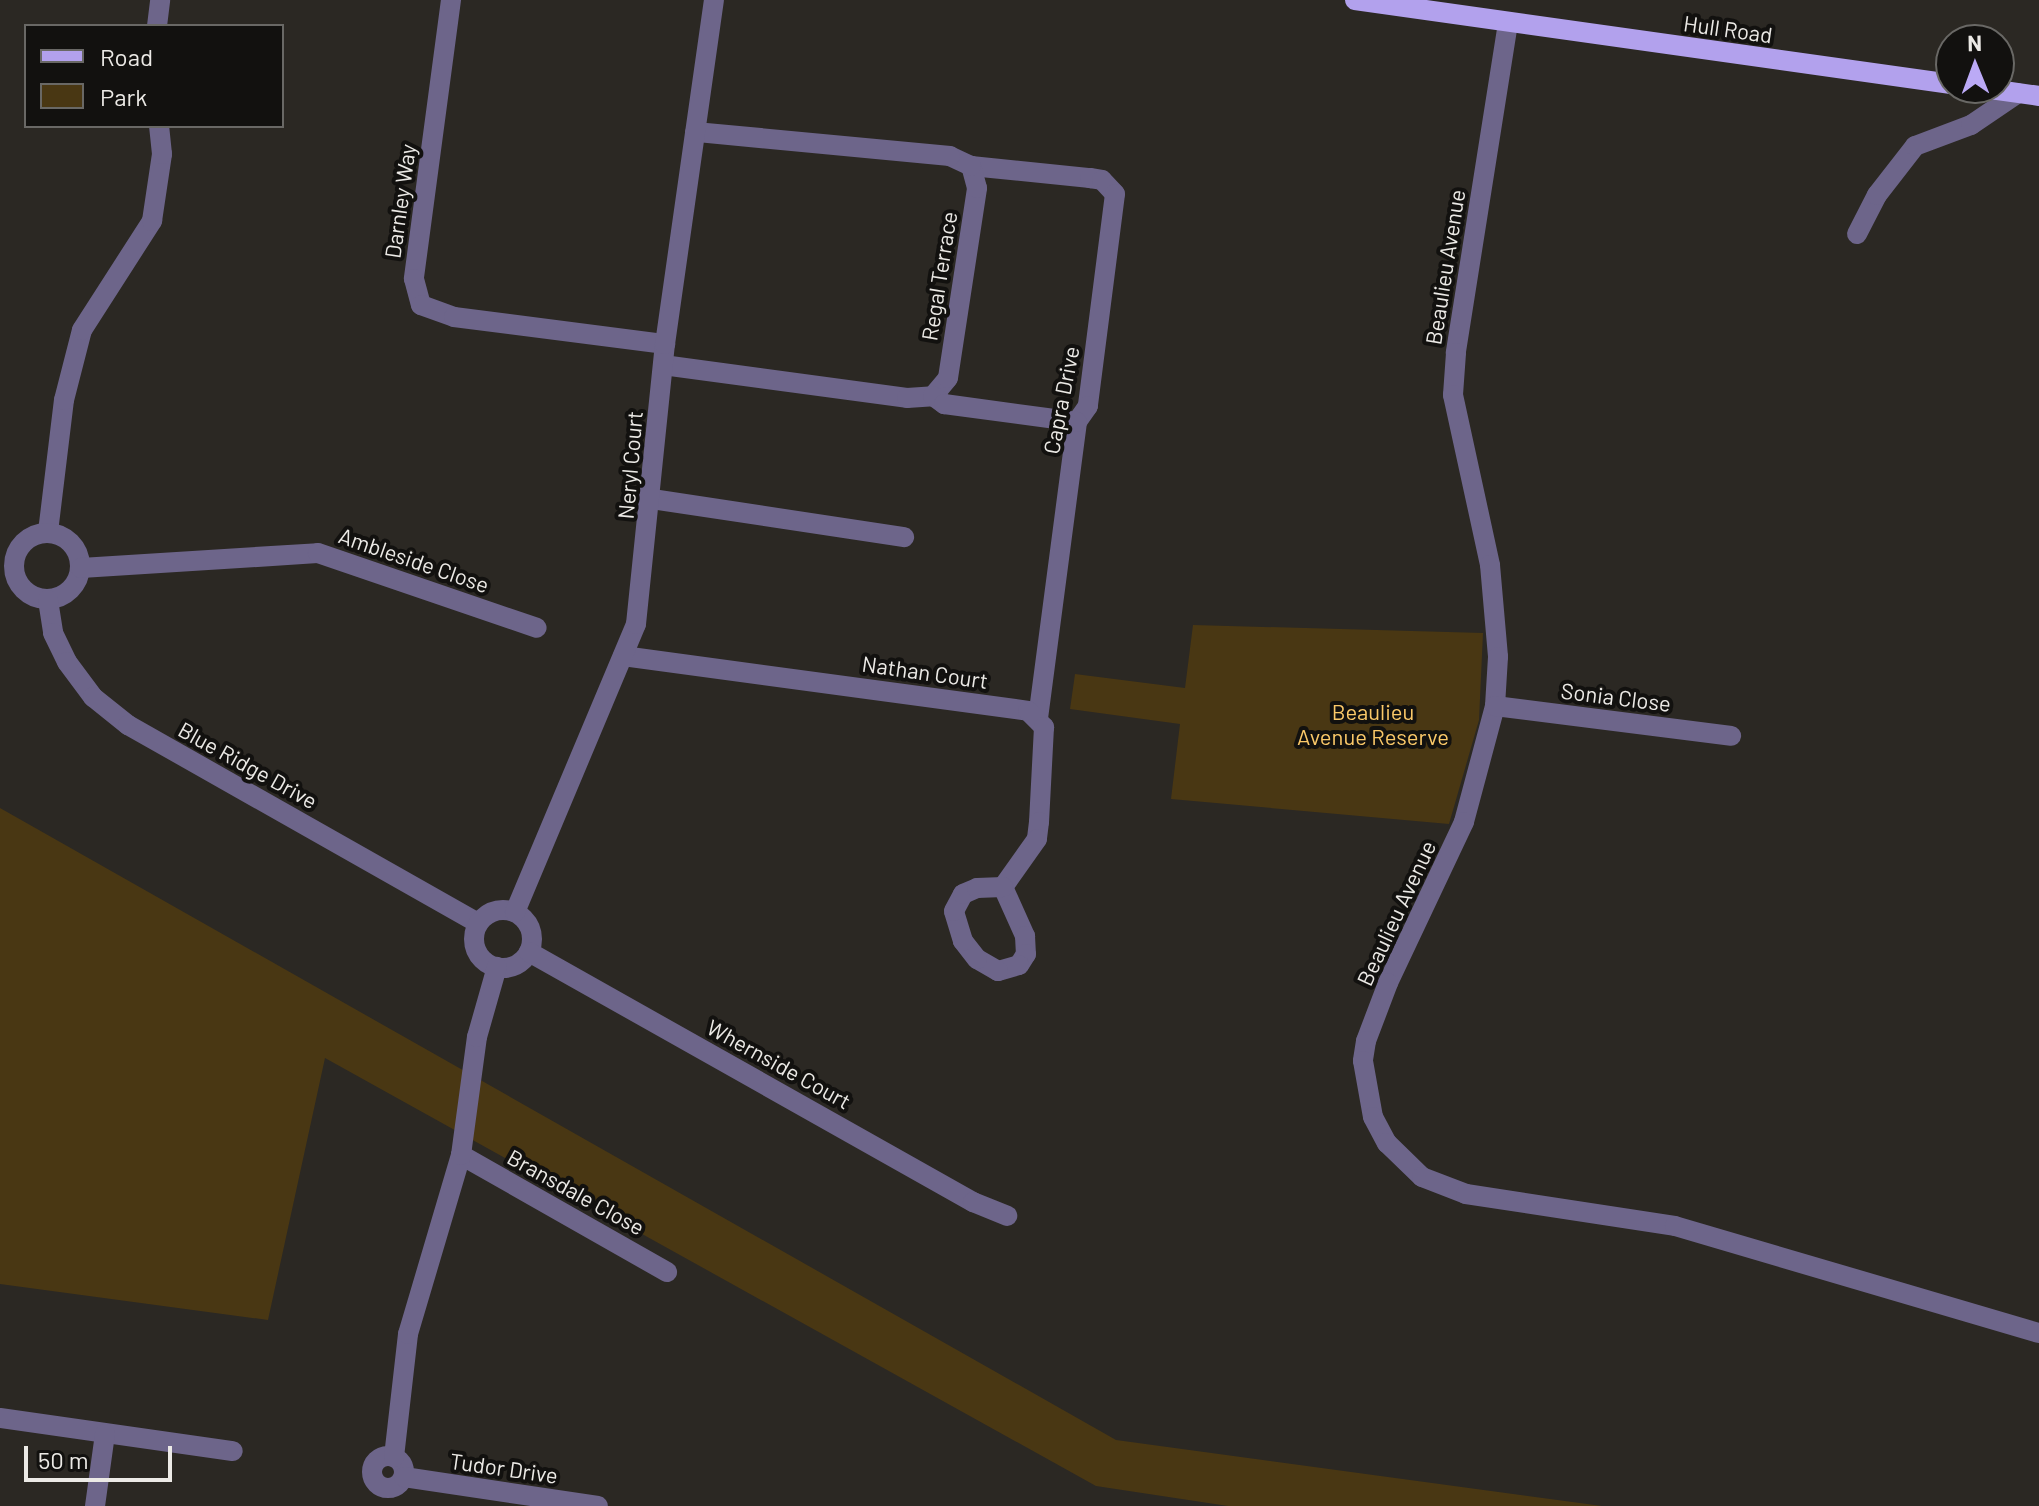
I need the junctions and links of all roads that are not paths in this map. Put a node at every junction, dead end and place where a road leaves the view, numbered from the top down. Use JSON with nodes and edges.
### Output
{"nodes":[{"id":1,"x":160,"y":0,"type":"edge"},
{"id":2,"x":451,"y":0,"type":"edge"},
{"id":3,"x":714,"y":0,"type":"edge"},
{"id":4,"x":1355,"y":0,"type":"edge"},
{"id":5,"x":1508,"y":23,"type":"junction"},
{"id":6,"x":157,"y":24,"type":"edge"},
{"id":7,"x":1935,"y":82,"type":"edge"},
{"id":8,"x":2015,"y":93,"type":"edge"},
{"id":9,"x":2018,"y":93,"type":"junction"},
{"id":10,"x":2039,"y":96,"type":"edge"},
{"id":11,"x":159,"y":128,"type":"edge"},
{"id":12,"x":695,"y":132,"type":"junction"},
{"id":13,"x":971,"y":166,"type":"junction"},
{"id":14,"x":1857,"y":234,"type":"dead end"},
{"id":15,"x":665,"y":344,"type":"junction"},
{"id":16,"x":663,"y":365,"type":"junction"},
{"id":17,"x":933,"y":396,"type":"junction"},
{"id":18,"x":1077,"y":422,"type":"junction"},
{"id":19,"x":652,"y":499,"type":"junction"},
{"id":20,"x":48,"y":532,"type":"junction"},
{"id":21,"x":904,"y":537,"type":"dead end"},
{"id":22,"x":81,"y":568,"type":"junction"},
{"id":23,"x":48,"y":600,"type":"junction"},
{"id":24,"x":537,"y":628,"type":"dead end"},
{"id":25,"x":623,"y":656,"type":"junction"},
{"id":26,"x":1495,"y":706,"type":"junction"},
{"id":27,"x":1038,"y":718,"type":"junction"},
{"id":28,"x":1731,"y":736,"type":"dead end"},
{"id":29,"x":1003,"y":887,"type":"dead end"},
{"id":30,"x":515,"y":912,"type":"junction"},
{"id":31,"x":478,"y":923,"type":"junction"},
{"id":32,"x":529,"y":952,"type":"junction"},
{"id":33,"x":497,"y":967,"type":"junction"},
{"id":34,"x":461,"y":1155,"type":"junction"},
{"id":35,"x":1007,"y":1216,"type":"dead end"},
{"id":36,"x":667,"y":1272,"type":"dead end"},
{"id":37,"x":2039,"y":1333,"type":"edge"},
{"id":38,"x":0,"y":1418,"type":"edge"},
{"id":39,"x":105,"y":1434,"type":"junction"},
{"id":40,"x":233,"y":1451,"type":"dead end"},
{"id":41,"x":394,"y":1457,"type":"junction"},
{"id":42,"x":393,"y":1491,"type":"edge"},
{"id":43,"x":95,"y":1506,"type":"edge"},
{"id":44,"x":598,"y":1506,"type":"edge"}],
"edges":[{"from":1,"to":6,"type":"street"},
{"from":2,"to":15,"type":"street","name":"Darnley Way"},
{"from":3,"to":12,"type":"street","name":"Neryl Court"},
{"from":4,"to":5,"type":"main road","name":"Hull Road"},
{"from":5,"to":7,"type":"main road","name":"Hull Road"},
{"from":5,"to":26,"type":"street","name":"Beaulieu Avenue"},
{"from":8,"to":9,"type":"main road"},
{"from":9,"to":10,"type":"main road"},
{"from":9,"to":14,"type":"street"},
{"from":11,"to":20,"type":"street"},
{"from":12,"to":13,"type":"street"},
{"from":12,"to":15,"type":"street","name":"Neryl Court"},
{"from":13,"to":17,"type":"street","name":"Regal Terrace"},
{"from":13,"to":18,"type":"street","name":"Capra Drive"},
{"from":15,"to":16,"type":"street","name":"Neryl Court"},
{"from":16,"to":17,"type":"street"},
{"from":16,"to":19,"type":"street","name":"Neryl Court"},
{"from":17,"to":18,"type":"street"},
{"from":18,"to":27,"type":"street","name":"Capra Drive"},
{"from":19,"to":21,"type":"street"},
{"from":19,"to":25,"type":"street","name":"Neryl Court"},
{"from":20,"to":22,"type":"street"},
{"from":20,"to":23,"type":"street"},
{"from":22,"to":23,"type":"street"},
{"from":22,"to":24,"type":"street","name":"Ambleside Close"},
{"from":23,"to":31,"type":"street","name":"Blue Ridge Drive"},
{"from":25,"to":27,"type":"street","name":"Nathan Court"},
{"from":25,"to":30,"type":"street","name":"Neryl Court"},
{"from":26,"to":28,"type":"street","name":"Sonia Close"},
{"from":26,"to":37,"type":"street","name":"Beaulieu Avenue"},
{"from":27,"to":29,"type":"street"},
{"from":30,"to":31,"type":"street"},
{"from":30,"to":32,"type":"street"},
{"from":31,"to":33,"type":"street"},
{"from":32,"to":33,"type":"street"},
{"from":32,"to":35,"type":"street","name":"Whernside Court"},
{"from":33,"to":34,"type":"street"},
{"from":34,"to":36,"type":"street","name":"Bransdale Close"},
{"from":34,"to":41,"type":"street"},
{"from":38,"to":39,"type":"street"},
{"from":39,"to":40,"type":"street"},
{"from":39,"to":43,"type":"street"},
{"from":41,"to":42,"type":"street"},
{"from":41,"to":42,"type":"street"},
{"from":42,"to":44,"type":"street","name":"Tudor Drive"}]}
